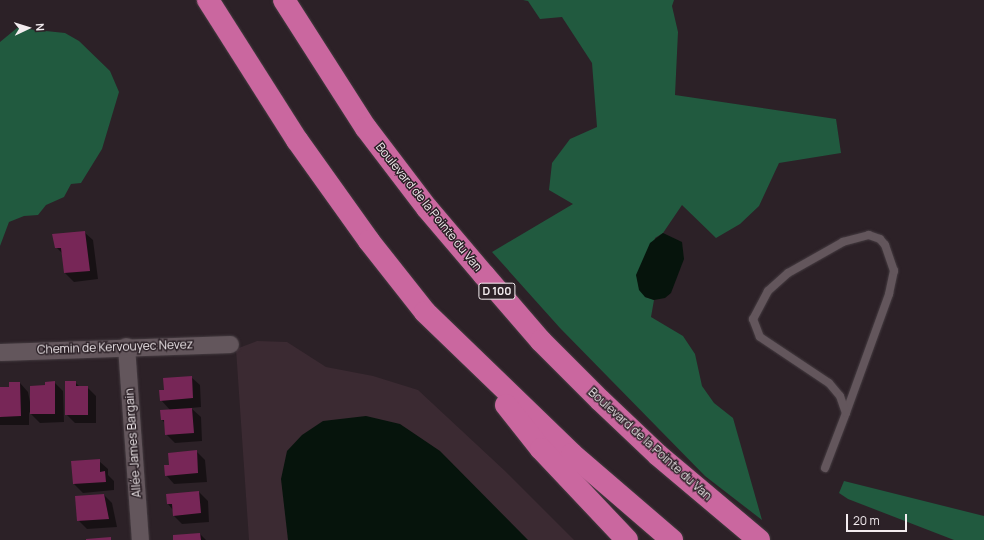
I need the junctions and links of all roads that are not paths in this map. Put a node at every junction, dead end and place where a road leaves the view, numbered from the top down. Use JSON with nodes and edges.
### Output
{"nodes":[{"id":1,"x":208,"y":0,"type":"edge"},
{"id":2,"x":284,"y":0,"type":"edge"},
{"id":3,"x":425,"y":312,"type":"junction"},
{"id":4,"x":230,"y":344,"type":"dead end"},
{"id":5,"x":126,"y":346,"type":"junction"},
{"id":6,"x":0,"y":352,"type":"edge"},
{"id":7,"x":846,"y":413,"type":"junction"},
{"id":8,"x":825,"y":468,"type":"dead end"},
{"id":9,"x":140,"y":540,"type":"edge"},
{"id":10,"x":628,"y":540,"type":"edge"},
{"id":11,"x":672,"y":540,"type":"edge"},
{"id":12,"x":759,"y":540,"type":"edge"}],
"edges":[{"from":1,"to":3,"type":"highway"},
{"from":2,"to":12,"type":"highway","name":"Boulevard de la Pointe du Van","number":"D 100"},
{"from":3,"to":10,"type":"highway"},
{"from":3,"to":11,"type":"highway"},
{"from":4,"to":5,"type":"street","name":"Chemin de Kervouyec Nevez"},
{"from":5,"to":6,"type":"street","name":"Chemin de Kervouyec Nevez"},
{"from":5,"to":9,"type":"street","name":"Allée James Bargain"},
{"from":7,"to":7,"type":"lane"},
{"from":7,"to":8,"type":"lane"}]}
